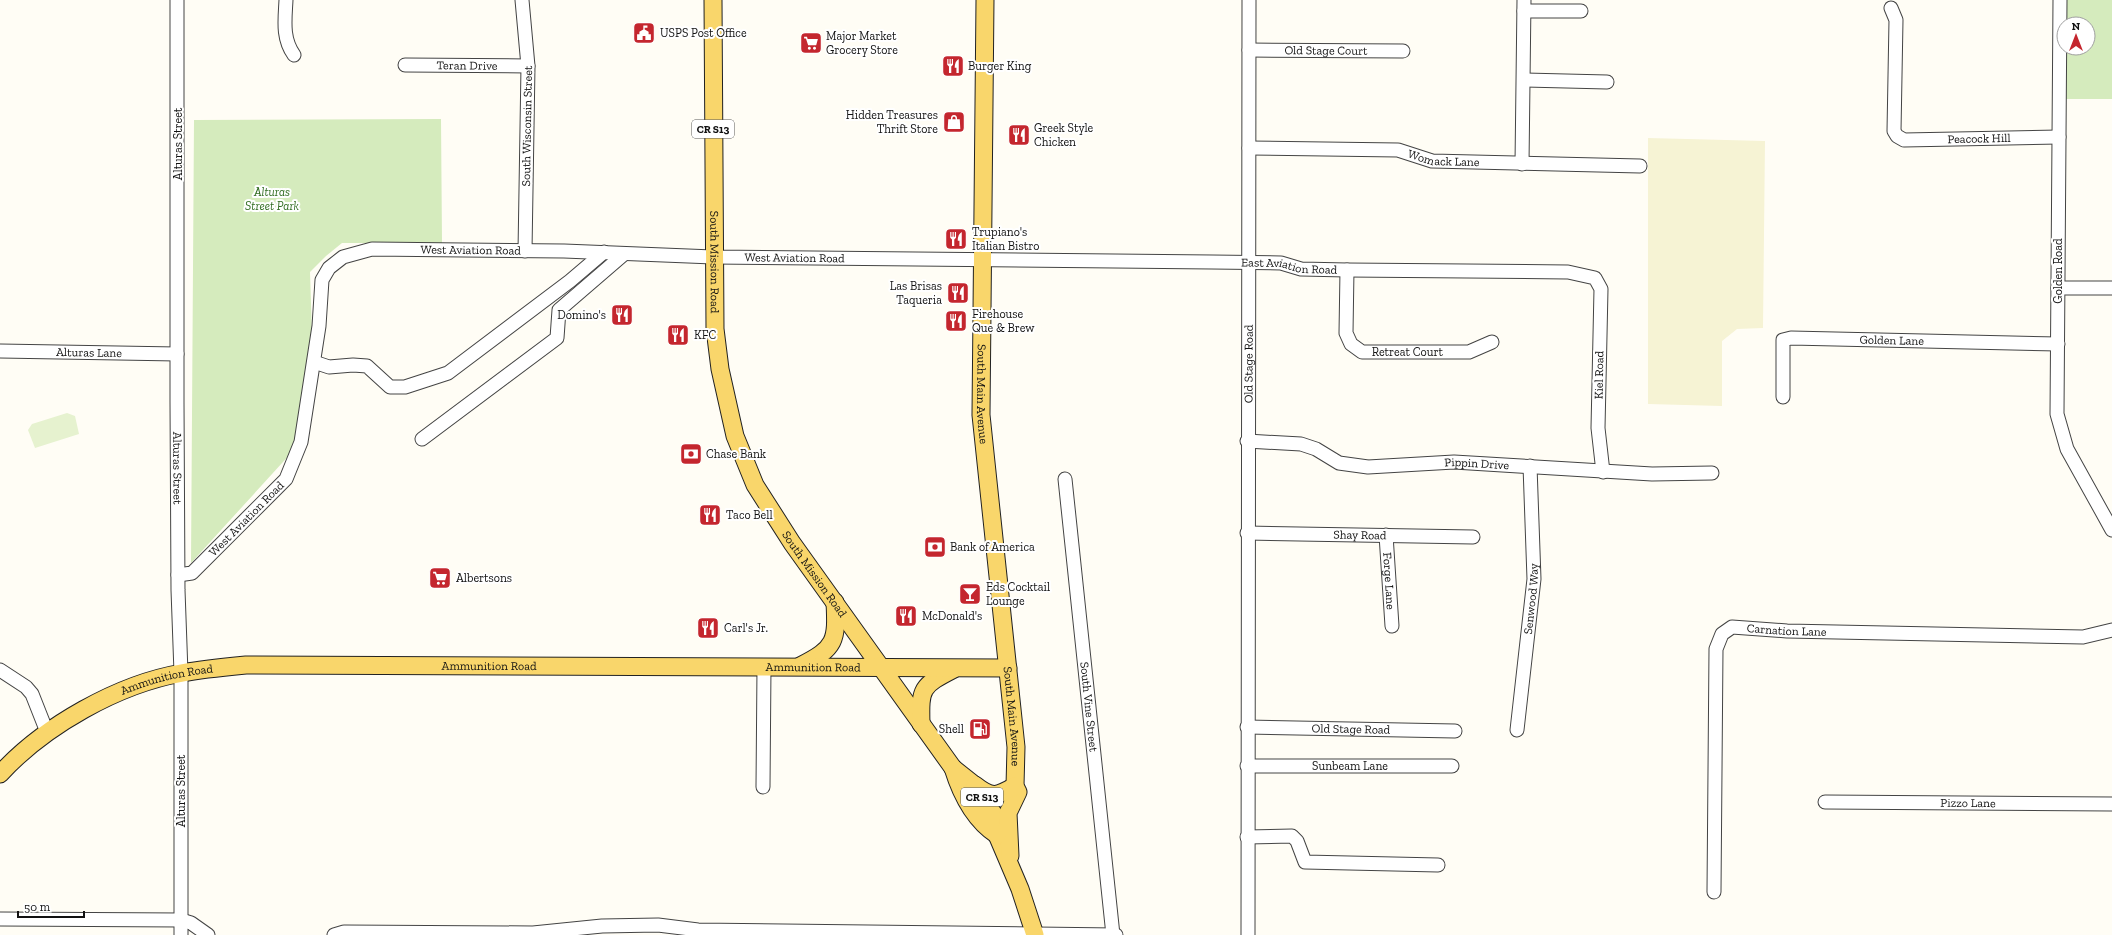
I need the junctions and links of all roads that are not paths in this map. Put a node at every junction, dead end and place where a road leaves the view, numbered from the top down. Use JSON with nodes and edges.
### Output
{"nodes":[{"id":1,"x":178,"y":0,"type":"edge"},
{"id":2,"x":286,"y":0,"type":"edge"},
{"id":3,"x":522,"y":0,"type":"edge"},
{"id":4,"x":713,"y":0,"type":"edge"},
{"id":5,"x":985,"y":0,"type":"edge"},
{"id":6,"x":1249,"y":0,"type":"edge"},
{"id":7,"x":2060,"y":0,"type":"edge"},
{"id":8,"x":1524,"y":5,"type":"edge"},
{"id":9,"x":1891,"y":8,"type":"dead end"},
{"id":10,"x":1581,"y":11,"type":"dead end"},
{"id":11,"x":1249,"y":50,"type":"junction"},
{"id":12,"x":1403,"y":51,"type":"dead end"},
{"id":13,"x":294,"y":55,"type":"dead end"},
{"id":14,"x":405,"y":65,"type":"dead end"},
{"id":15,"x":528,"y":66,"type":"junction"},
{"id":16,"x":1525,"y":80,"type":"junction"},
{"id":17,"x":1607,"y":82,"type":"dead end"},
{"id":18,"x":2059,"y":137,"type":"junction"},
{"id":19,"x":1250,"y":148,"type":"junction"},
{"id":20,"x":1522,"y":164,"type":"junction"},
{"id":21,"x":1640,"y":166,"type":"dead end"},
{"id":22,"x":525,"y":251,"type":"junction"},
{"id":23,"x":604,"y":252,"type":"junction"},
{"id":24,"x":624,"y":254,"type":"junction"},
{"id":25,"x":713,"y":257,"type":"junction"},
{"id":26,"x":982,"y":259,"type":"junction"},
{"id":27,"x":1250,"y":262,"type":"junction"},
{"id":28,"x":1347,"y":270,"type":"junction"},
{"id":29,"x":1595,"y":278,"type":"joint"},
{"id":30,"x":2058,"y":288,"type":"junction"},
{"id":31,"x":2112,"y":288,"type":"edge"},
{"id":32,"x":1492,"y":342,"type":"dead end"},
{"id":33,"x":2058,"y":344,"type":"junction"},
{"id":34,"x":0,"y":351,"type":"edge"},
{"id":35,"x":177,"y":354,"type":"junction"},
{"id":36,"x":314,"y":362,"type":"junction"},
{"id":37,"x":1783,"y":397,"type":"dead end"},
{"id":38,"x":422,"y":439,"type":"dead end"},
{"id":39,"x":1247,"y":441,"type":"junction"},
{"id":40,"x":1530,"y":466,"type":"junction"},
{"id":41,"x":1603,"y":472,"type":"junction"},
{"id":42,"x":1712,"y":473,"type":"dead end"},
{"id":43,"x":1065,"y":479,"type":"dead end"},
{"id":44,"x":2112,"y":530,"type":"edge"},
{"id":45,"x":1247,"y":533,"type":"junction"},
{"id":46,"x":1386,"y":535,"type":"junction"},
{"id":47,"x":1474,"y":537,"type":"dead end"},
{"id":48,"x":178,"y":575,"type":"junction"},
{"id":49,"x":835,"y":602,"type":"junction"},
{"id":50,"x":1392,"y":626,"type":"dead end"},
{"id":51,"x":2112,"y":630,"type":"edge"},
{"id":52,"x":764,"y":667,"type":"junction"},
{"id":53,"x":798,"y":667,"type":"junction"},
{"id":54,"x":882,"y":668,"type":"junction"},
{"id":55,"x":956,"y":668,"type":"junction"},
{"id":56,"x":1008,"y":668,"type":"junction"},
{"id":57,"x":0,"y":670,"type":"edge"},
{"id":58,"x":181,"y":673,"type":"junction"},
{"id":59,"x":921,"y":724,"type":"junction"},
{"id":60,"x":1247,"y":727,"type":"junction"},
{"id":61,"x":1517,"y":730,"type":"dead end"},
{"id":62,"x":1455,"y":731,"type":"dead end"},
{"id":63,"x":47,"y":732,"type":"junction"},
{"id":64,"x":1247,"y":766,"type":"junction"},
{"id":65,"x":1452,"y":766,"type":"dead end"},
{"id":66,"x":953,"y":768,"type":"junction"},
{"id":67,"x":0,"y":774,"type":"edge"},
{"id":68,"x":973,"y":784,"type":"junction"},
{"id":69,"x":1015,"y":786,"type":"junction"},
{"id":70,"x":763,"y":787,"type":"dead end"},
{"id":71,"x":1825,"y":802,"type":"dead end"},
{"id":72,"x":2112,"y":804,"type":"edge"},
{"id":73,"x":997,"y":835,"type":"junction"},
{"id":74,"x":1248,"y":837,"type":"junction"},
{"id":75,"x":1010,"y":864,"type":"junction"},
{"id":76,"x":1438,"y":864,"type":"dead end"},
{"id":77,"x":1714,"y":892,"type":"dead end"},
{"id":78,"x":0,"y":919,"type":"edge"},
{"id":79,"x":181,"y":920,"type":"junction"},
{"id":80,"x":707,"y":932,"type":"edge"},
{"id":81,"x":770,"y":933,"type":"edge"},
{"id":82,"x":181,"y":935,"type":"edge"},
{"id":83,"x":208,"y":935,"type":"edge"},
{"id":84,"x":334,"y":935,"type":"edge"},
{"id":85,"x":1035,"y":935,"type":"edge"},
{"id":86,"x":1113,"y":935,"type":"edge"},
{"id":87,"x":1116,"y":935,"type":"edge"},
{"id":88,"x":1248,"y":935,"type":"edge"}],
"edges":[{"from":1,"to":35,"type":"street","name":"Alturas Street"},
{"from":2,"to":13,"type":"street"},
{"from":3,"to":15,"type":"street","name":"South Wisconsin Street"},
{"from":4,"to":25,"type":"main road","name":"South Mission Road","number":"CR S13"},
{"from":5,"to":26,"type":"main road","name":"South Main Avenue"},
{"from":6,"to":11,"type":"street","name":"Old Stage Road"},
{"from":7,"to":18,"type":"street","name":"Golden Road"},
{"from":8,"to":10,"type":"street"},
{"from":8,"to":16,"type":"street"},
{"from":9,"to":18,"type":"street","name":"Peacock Hill"},
{"from":11,"to":12,"type":"street","name":"Old Stage Court"},
{"from":11,"to":19,"type":"street","name":"Old Stage Road"},
{"from":14,"to":15,"type":"street","name":"Teran Drive"},
{"from":15,"to":22,"type":"street","name":"South Wisconsin Street"},
{"from":16,"to":17,"type":"street"},
{"from":16,"to":20,"type":"street"},
{"from":18,"to":30,"type":"street","name":"Golden Road"},
{"from":19,"to":20,"type":"street","name":"Womack Lane"},
{"from":19,"to":27,"type":"street","name":"Old Stage Road"},
{"from":20,"to":21,"type":"street","name":"Womack Lane"},
{"from":22,"to":23,"type":"street","name":"West Aviation Road"},
{"from":22,"to":36,"type":"street","name":"West Aviation Road"},
{"from":23,"to":24,"type":"street","name":"West Aviation Road"},
{"from":23,"to":36,"type":"street"},
{"from":24,"to":25,"type":"street","name":"West Aviation Road"},
{"from":24,"to":38,"type":"street"},
{"from":25,"to":26,"type":"street","name":"West Aviation Road"},
{"from":25,"to":49,"type":"main road","name":"South Mission Road","number":"CR S13"},
{"from":26,"to":27,"type":"street","name":"East Aviation Road"},
{"from":26,"to":56,"type":"main road","name":"South Main Avenue"},
{"from":27,"to":28,"type":"street","name":"East Aviation Road"},
{"from":27,"to":39,"type":"street","name":"Old Stage Road"},
{"from":28,"to":29,"type":"street","name":"East Aviation Road"},
{"from":28,"to":32,"type":"street","name":"Retreat Court"},
{"from":29,"to":41,"type":"street","name":"Kiel Road"},
{"from":30,"to":31,"type":"street"},
{"from":30,"to":33,"type":"street","name":"Golden Road"},
{"from":33,"to":37,"type":"street","name":"Golden Lane"},
{"from":33,"to":44,"type":"street","name":"Golden Road"},
{"from":34,"to":35,"type":"street","name":"Alturas Lane"},
{"from":35,"to":48,"type":"street","name":"Alturas Street"},
{"from":36,"to":48,"type":"street","name":"West Aviation Road"},
{"from":39,"to":40,"type":"street","name":"Pippin Drive"},
{"from":39,"to":45,"type":"street","name":"Old Stage Road"},
{"from":40,"to":41,"type":"street","name":"Pippin Drive"},
{"from":40,"to":61,"type":"street","name":"Senwood Way"},
{"from":41,"to":42,"type":"street","name":"Pippin Drive"},
{"from":43,"to":86,"type":"street","name":"South Vine Street"},
{"from":45,"to":46,"type":"street","name":"Shay Road"},
{"from":45,"to":60,"type":"street","name":"Old Stage Road"},
{"from":46,"to":47,"type":"street","name":"Shay Road"},
{"from":46,"to":50,"type":"street","name":"Forge Lane"},
{"from":48,"to":58,"type":"street","name":"Alturas Street"},
{"from":49,"to":53,"type":"main road"},
{"from":49,"to":54,"type":"main road","name":"South Mission Road","number":"CR S13"},
{"from":51,"to":77,"type":"street","name":"Carnation Lane"},
{"from":52,"to":53,"type":"main road","name":"Ammunition Road"},
{"from":52,"to":58,"type":"main road","name":"Ammunition Road"},
{"from":52,"to":70,"type":"street"},
{"from":53,"to":54,"type":"main road","name":"Ammunition Road"},
{"from":54,"to":55,"type":"main road","name":"Ammunition Road"},
{"from":54,"to":59,"type":"main road","name":"South Mission Road","number":"CR S13"},
{"from":55,"to":56,"type":"main road","name":"Ammunition Road"},
{"from":55,"to":59,"type":"main road"},
{"from":56,"to":69,"type":"main road","name":"South Main Avenue"},
{"from":57,"to":63,"type":"street"},
{"from":58,"to":63,"type":"main road","name":"Ammunition Road"},
{"from":58,"to":79,"type":"street","name":"Alturas Street"},
{"from":59,"to":66,"type":"main road","name":"South Mission Road","number":"CR S13"},
{"from":60,"to":62,"type":"street","name":"Old Stage Road"},
{"from":60,"to":64,"type":"street","name":"Old Stage Road"},
{"from":63,"to":67,"type":"main road","name":"Ammunition Road"},
{"from":64,"to":65,"type":"street","name":"Sunbeam Lane"},
{"from":64,"to":74,"type":"street","name":"Old Stage Road"},
{"from":66,"to":68,"type":"main road","name":"South Mission Road","number":"CR S13"},
{"from":66,"to":73,"type":"main road","name":"South Mission Road","number":"CR S13"},
{"from":68,"to":69,"type":"main road"},
{"from":68,"to":73,"type":"main road","name":"South Mission Road","number":"CR S13"},
{"from":69,"to":75,"type":"main road","name":"South Main Avenue"},
{"from":71,"to":72,"type":"street","name":"Pizzo Lane"},
{"from":73,"to":75,"type":"main road","name":"South Mission Road","number":"CR S13"},
{"from":74,"to":76,"type":"street"},
{"from":74,"to":88,"type":"street","name":"Old Stage Road"},
{"from":75,"to":85,"type":"main road","name":"South Mission Road","number":"CR S13"},
{"from":78,"to":79,"type":"street"},
{"from":79,"to":82,"type":"street","name":"Alturas Street"},
{"from":79,"to":83,"type":"street"},
{"from":80,"to":81,"type":"street"},
{"from":80,"to":84,"type":"street"},
{"from":81,"to":85,"type":"street"},
{"from":85,"to":86,"type":"street"},
{"from":86,"to":87,"type":"street"}]}
